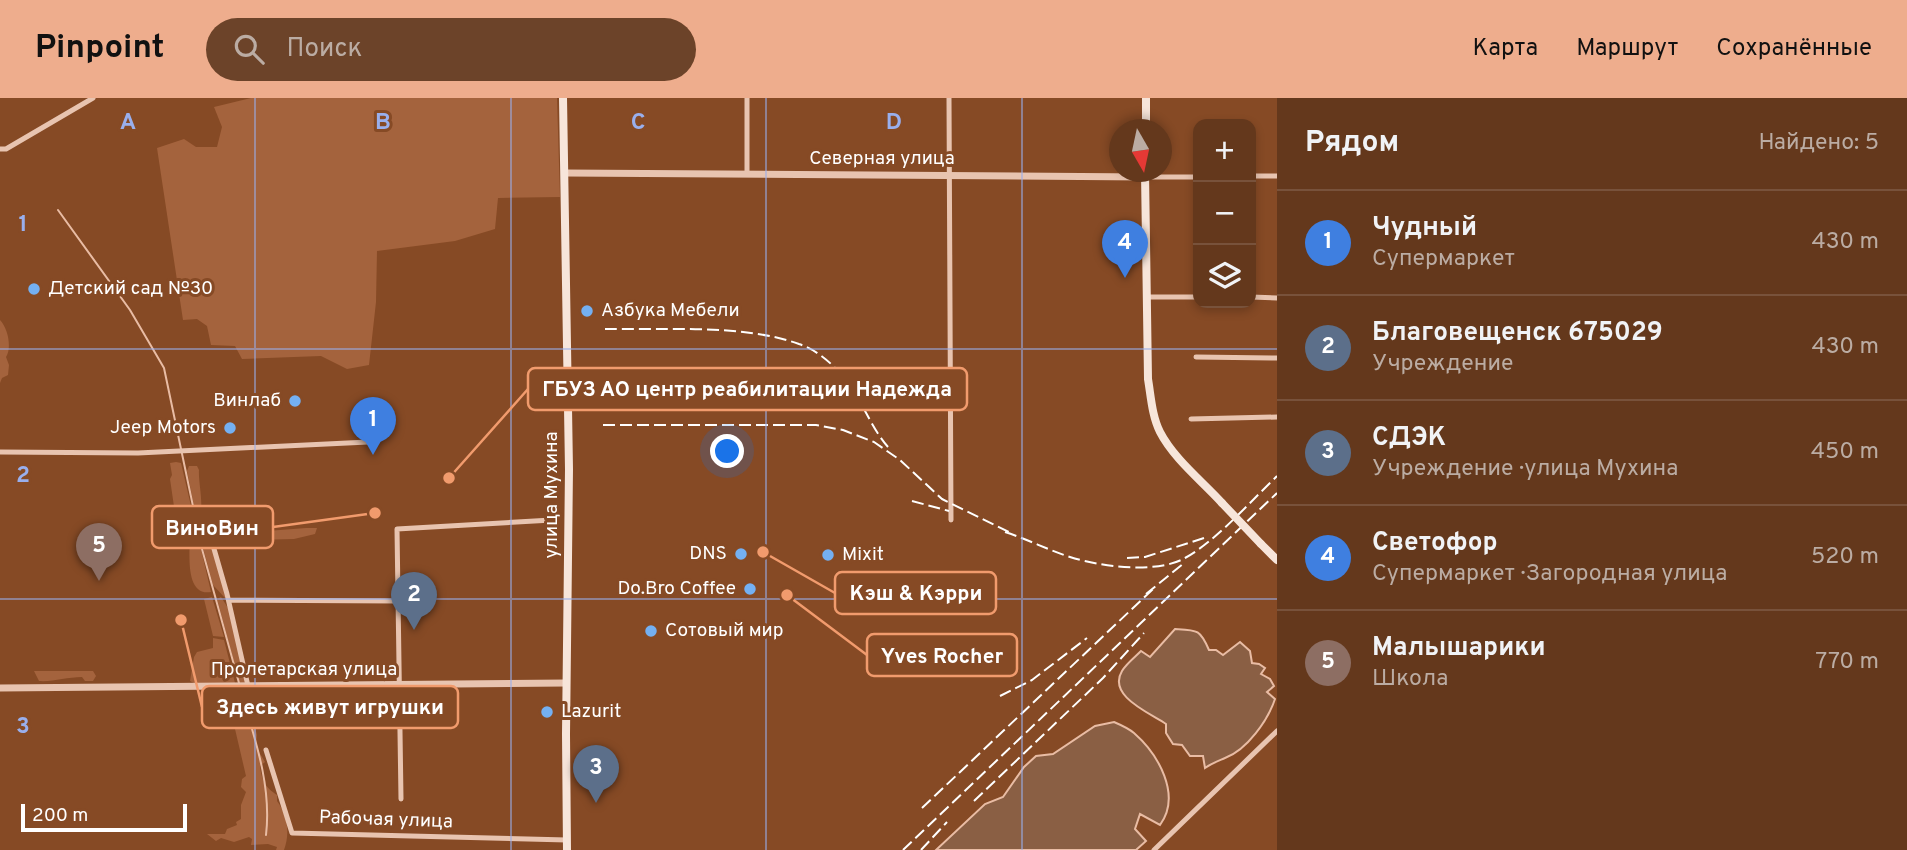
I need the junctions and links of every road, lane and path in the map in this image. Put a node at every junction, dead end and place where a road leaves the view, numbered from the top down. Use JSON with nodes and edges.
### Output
{"nodes":[{"id":1,"x":93,"y":98,"type":"edge"},
{"id":2,"x":562,"y":98,"type":"edge"},
{"id":3,"x":747,"y":98,"type":"edge"},
{"id":4,"x":949,"y":98,"type":"edge"},
{"id":5,"x":1146,"y":98,"type":"edge"},
{"id":6,"x":1146,"y":119,"type":"edge"},
{"id":7,"x":0,"y":149,"type":"edge"},
{"id":8,"x":565,"y":173,"type":"junction"},
{"id":9,"x":747,"y":174,"type":"junction"},
{"id":10,"x":1109,"y":174,"type":"edge"},
{"id":11,"x":950,"y":175,"type":"junction"},
{"id":12,"x":1172,"y":176,"type":"edge"},
{"id":13,"x":1256,"y":176,"type":"edge"},
{"id":14,"x":1277,"y":176,"type":"edge"},
{"id":15,"x":1193,"y":177,"type":"edge"},
{"id":16,"x":1145,"y":182,"type":"edge"},
{"id":17,"x":1147,"y":297,"type":"junction"},
{"id":18,"x":1193,"y":297,"type":"edge"},
{"id":19,"x":1256,"y":298,"type":"edge"},
{"id":20,"x":1277,"y":298,"type":"edge"},
{"id":21,"x":1196,"y":357,"type":"dead end"},
{"id":22,"x":1277,"y":358,"type":"edge"},
{"id":23,"x":1277,"y":417,"type":"edge"},
{"id":24,"x":1191,"y":419,"type":"dead end"},
{"id":25,"x":368,"y":442,"type":"dead end"},
{"id":26,"x":0,"y":452,"type":"edge"},
{"id":27,"x":552,"y":520,"type":"dead end"},
{"id":28,"x":951,"y":520,"type":"dead end"},
{"id":29,"x":206,"y":521,"type":"dead end"},
{"id":30,"x":1277,"y":560,"type":"edge"},
{"id":31,"x":229,"y":600,"type":"junction"},
{"id":32,"x":398,"y":601,"type":"junction"},
{"id":33,"x":566,"y":683,"type":"junction"},
{"id":34,"x":399,"y":685,"type":"junction"},
{"id":35,"x":242,"y":686,"type":"junction"},
{"id":36,"x":0,"y":688,"type":"edge"},
{"id":37,"x":1277,"y":731,"type":"edge"},
{"id":38,"x":266,"y":750,"type":"dead end"},
{"id":39,"x":401,"y":799,"type":"dead end"},
{"id":40,"x":567,"y":840,"type":"junction"},
{"id":41,"x":567,"y":850,"type":"edge"},
{"id":42,"x":1154,"y":850,"type":"edge"}],
"edges":[{"from":1,"to":7,"type":"street"},
{"from":2,"to":8,"type":"main road","name":"улица Мухина"},
{"from":3,"to":9,"type":"street"},
{"from":4,"to":11,"type":"street"},
{"from":5,"to":6,"type":"main road"},
{"from":8,"to":9,"type":"street","name":"Северная улица"},
{"from":8,"to":33,"type":"main road","name":"улица Мухина"},
{"from":9,"to":11,"type":"street","name":"Северная улица"},
{"from":10,"to":11,"type":"street","name":"Северная улица"},
{"from":11,"to":28,"type":"street"},
{"from":12,"to":15,"type":"street","name":"Северная улица"},
{"from":13,"to":14,"type":"street"},
{"from":16,"to":17,"type":"main road"},
{"from":17,"to":18,"type":"street"},
{"from":17,"to":30,"type":"main road","bridge":true},
{"from":19,"to":20,"type":"street"},
{"from":21,"to":22,"type":"street"},
{"from":23,"to":24,"type":"street"},
{"from":25,"to":26,"type":"street"},
{"from":27,"to":32,"type":"street"},
{"from":29,"to":31,"type":"street"},
{"from":31,"to":32,"type":"street"},
{"from":31,"to":35,"type":"street"},
{"from":32,"to":34,"type":"street"},
{"from":33,"to":34,"type":"street","name":"Пролетарская улица"},
{"from":33,"to":40,"type":"main road","name":"улица Мухина"},
{"from":34,"to":35,"type":"street","name":"Пролетарская улица"},
{"from":34,"to":39,"type":"street"},
{"from":35,"to":36,"type":"street","name":"Пролетарская улица"},
{"from":37,"to":42,"type":"street"},
{"from":38,"to":40,"type":"street","name":"Рабочая улица"},
{"from":40,"to":41,"type":"main road","name":"улица Мухина"}]}
